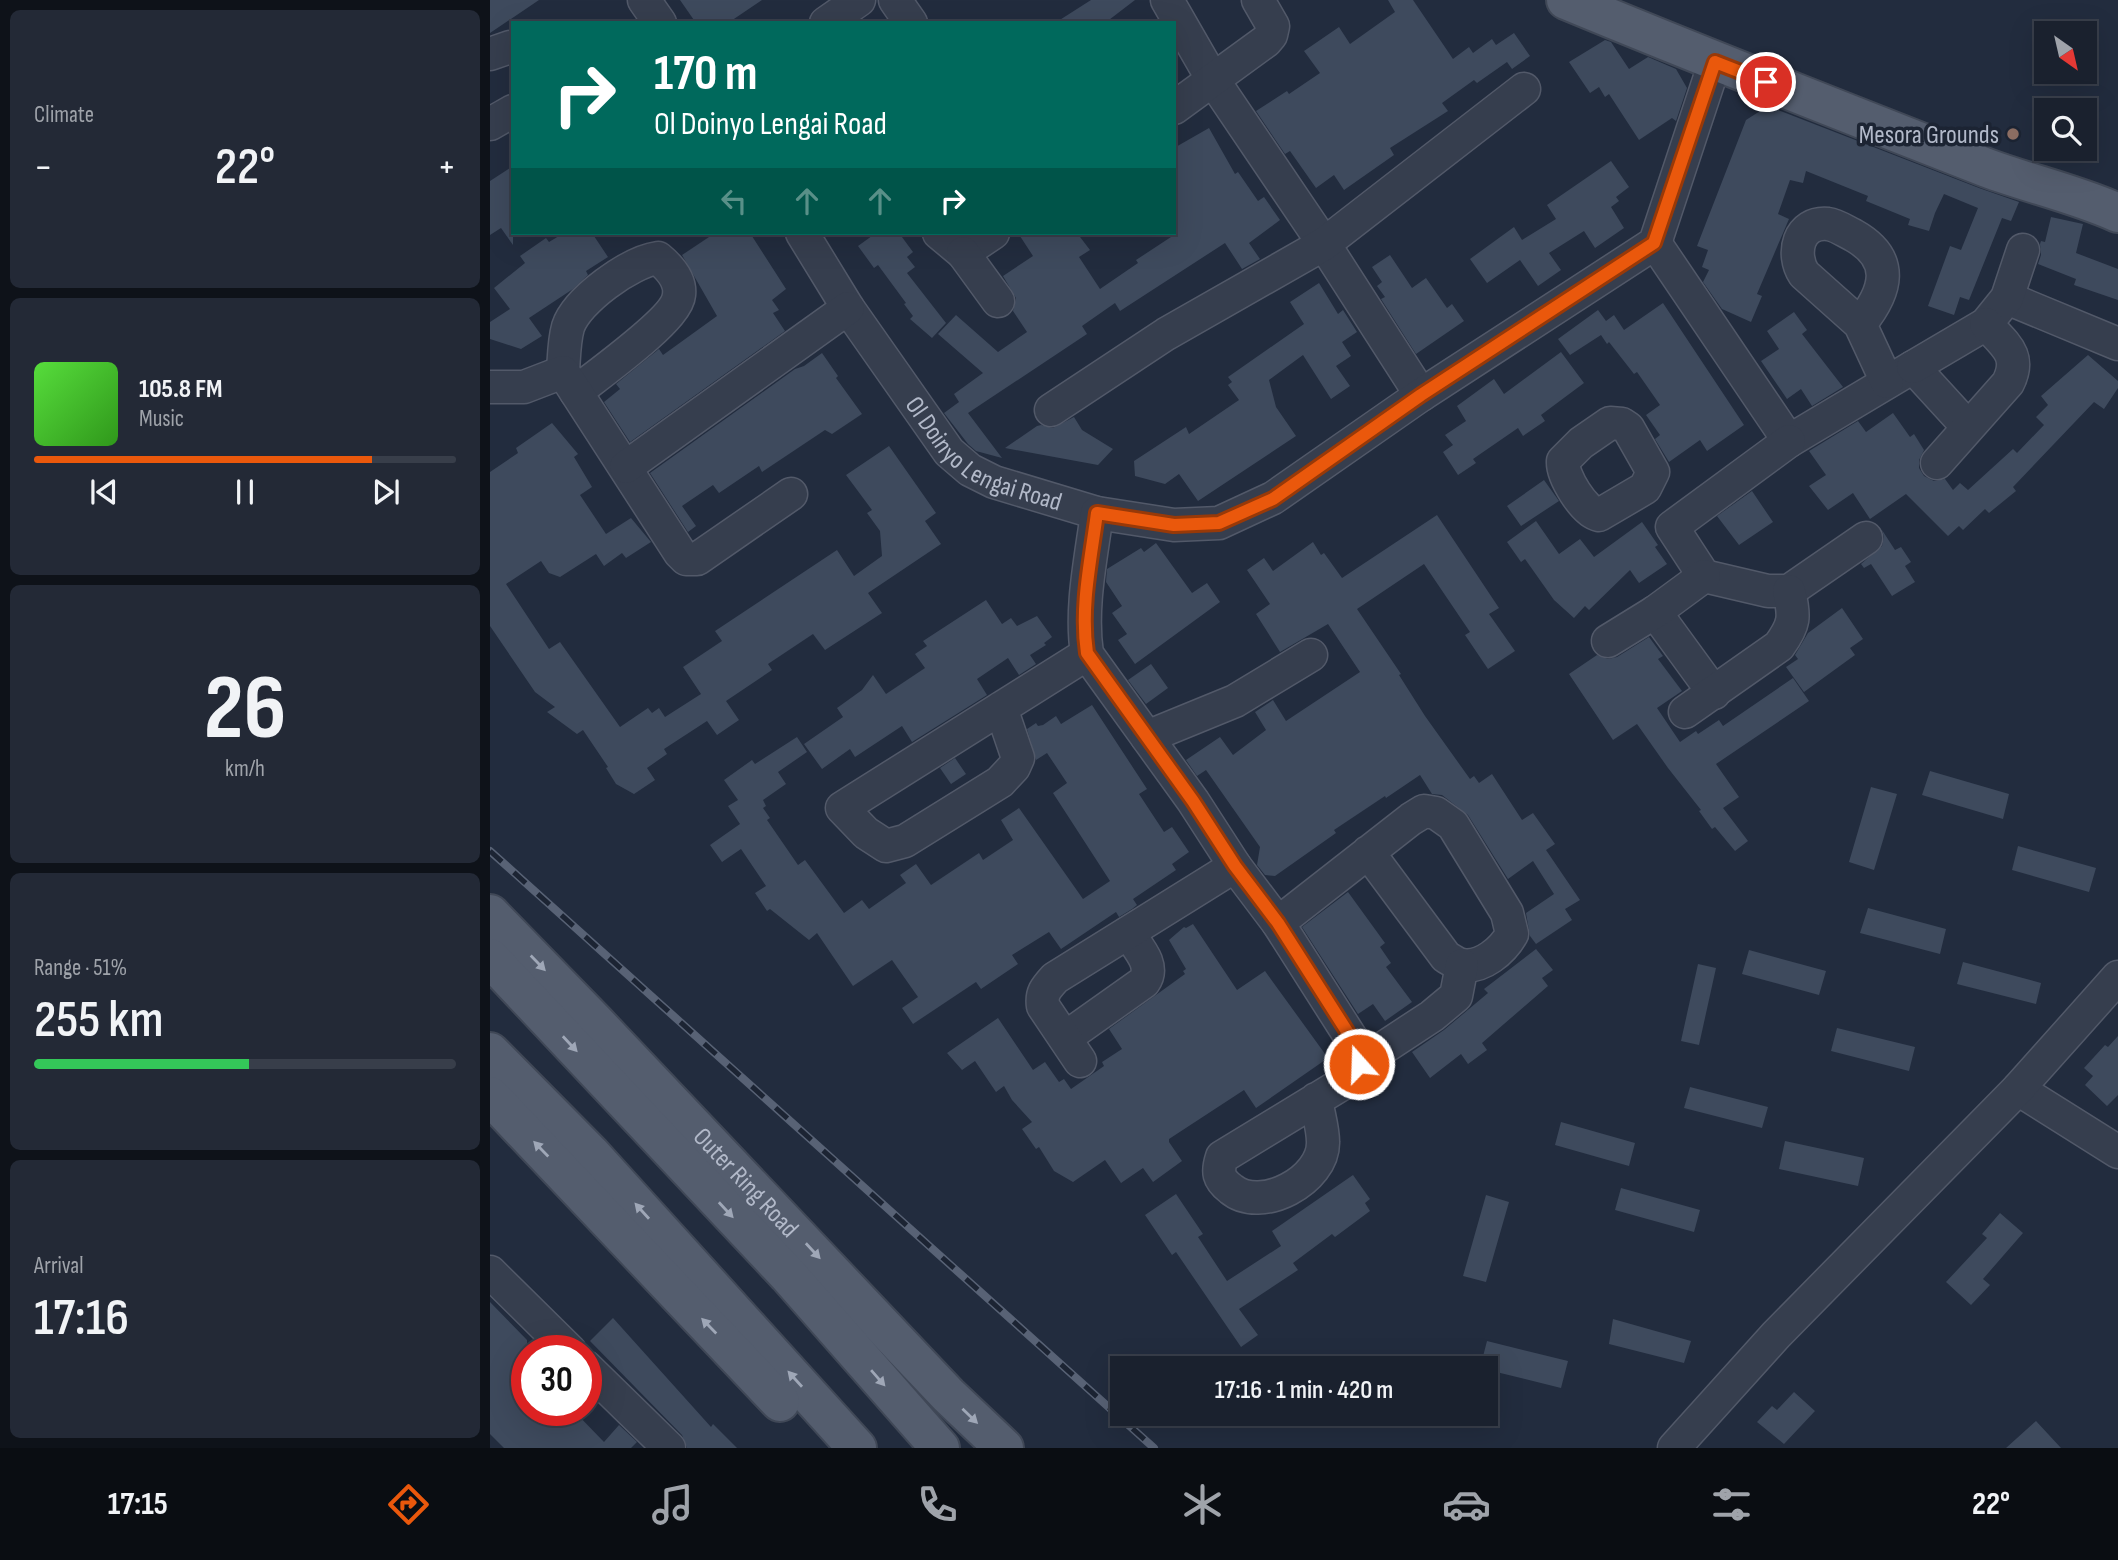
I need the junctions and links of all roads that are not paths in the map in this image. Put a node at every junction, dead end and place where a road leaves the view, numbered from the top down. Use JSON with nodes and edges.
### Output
{"nodes":[{"id":1,"x":644,"y":0,"type":"edge"},
{"id":2,"x":859,"y":0,"type":"edge"},
{"id":3,"x":895,"y":0,"type":"edge"},
{"id":4,"x":1167,"y":0,"type":"edge"},
{"id":5,"x":1258,"y":0,"type":"edge"},
{"id":6,"x":1566,"y":0,"type":"edge"},
{"id":7,"x":659,"y":21,"type":"edge"},
{"id":8,"x":828,"y":21,"type":"edge"},
{"id":9,"x":910,"y":21,"type":"edge"},
{"id":10,"x":511,"y":48,"type":"edge"},
{"id":11,"x":490,"y":54,"type":"edge"},
{"id":12,"x":1715,"y":62,"type":"junction"},
{"id":13,"x":1213,"y":80,"type":"junction"},
{"id":14,"x":1524,"y":89,"type":"dead end"},
{"id":15,"x":1176,"y":107,"type":"edge"},
{"id":16,"x":511,"y":112,"type":"edge"},
{"id":17,"x":490,"y":124,"type":"edge"},
{"id":18,"x":2118,"y":213,"type":"edge"},
{"id":19,"x":803,"y":235,"type":"edge"},
{"id":20,"x":941,"y":235,"type":"edge"},
{"id":21,"x":990,"y":235,"type":"edge"},
{"id":22,"x":1654,"y":243,"type":"junction"},
{"id":23,"x":1324,"y":244,"type":"junction"},
{"id":24,"x":2023,"y":250,"type":"dead end"},
{"id":25,"x":963,"y":253,"type":"junction"},
{"id":26,"x":2007,"y":298,"type":"junction"},
{"id":27,"x":998,"y":300,"type":"dead end"},
{"id":28,"x":848,"y":308,"type":"junction"},
{"id":29,"x":1860,"y":324,"type":"dead end"},
{"id":30,"x":1986,"y":324,"type":"junction"},
{"id":31,"x":2118,"y":344,"type":"edge"},
{"id":32,"x":1900,"y":374,"type":"junction"},
{"id":33,"x":490,"y":387,"type":"edge"},
{"id":34,"x":1421,"y":395,"type":"junction"},
{"id":35,"x":1051,"y":410,"type":"dead end"},
{"id":36,"x":1967,"y":426,"type":"junction"},
{"id":37,"x":1789,"y":440,"type":"junction"},
{"id":38,"x":1937,"y":463,"type":"dead end"},
{"id":39,"x":626,"y":467,"type":"junction"},
{"id":40,"x":1645,"y":488,"type":"dead end"},
{"id":41,"x":791,"y":494,"type":"dead end"},
{"id":42,"x":1097,"y":513,"type":"junction"},
{"id":43,"x":1672,"y":527,"type":"junction"},
{"id":44,"x":1866,"y":538,"type":"dead end"},
{"id":45,"x":1704,"y":576,"type":"junction"},
{"id":46,"x":1789,"y":591,"type":"junction"},
{"id":47,"x":1655,"y":612,"type":"junction"},
{"id":48,"x":1608,"y":641,"type":"dead end"},
{"id":49,"x":1087,"y":653,"type":"junction"},
{"id":50,"x":1311,"y":655,"type":"dead end"},
{"id":51,"x":1714,"y":693,"type":"junction"},
{"id":52,"x":1001,"y":708,"type":"junction"},
{"id":53,"x":1685,"y":712,"type":"dead end"},
{"id":54,"x":1147,"y":737,"type":"junction"},
{"id":55,"x":1368,"y":852,"type":"junction"},
{"id":56,"x":1235,"y":866,"type":"junction"},
{"id":57,"x":490,"y":914,"type":"edge"},
{"id":58,"x":1278,"y":923,"type":"junction"},
{"id":59,"x":1128,"y":933,"type":"junction"},
{"id":60,"x":490,"y":958,"type":"edge"},
{"id":61,"x":1462,"y":965,"type":"junction"},
{"id":62,"x":2118,"y":977,"type":"edge"},
{"id":63,"x":490,"y":1052,"type":"edge"},
{"id":64,"x":1359,"y":1064,"type":"junction"},
{"id":65,"x":2018,"y":1089,"type":"junction"},
{"id":66,"x":490,"y":1096,"type":"edge"},
{"id":67,"x":1316,"y":1099,"type":"dead end"},
{"id":68,"x":2118,"y":1152,"type":"edge"},
{"id":69,"x":490,"y":1272,"type":"edge"},
{"id":70,"x":554,"y":1335,"type":"edge"},
{"id":71,"x":602,"y":1383,"type":"edge"},
{"id":72,"x":669,"y":1448,"type":"edge"},
{"id":73,"x":822,"y":1448,"type":"edge"},
{"id":74,"x":857,"y":1448,"type":"edge"},
{"id":75,"x":940,"y":1448,"type":"edge"},
{"id":76,"x":1004,"y":1448,"type":"edge"},
{"id":77,"x":1674,"y":1448,"type":"edge"}],
"edges":[{"from":1,"to":7,"type":"street"},
{"from":2,"to":8,"type":"street"},
{"from":3,"to":9,"type":"street"},
{"from":4,"to":13,"type":"street"},
{"from":5,"to":13,"type":"street"},
{"from":6,"to":12,"type":"main road"},
{"from":10,"to":11,"type":"street"},
{"from":12,"to":18,"type":"main road"},
{"from":12,"to":22,"type":"street"},
{"from":13,"to":15,"type":"street"},
{"from":13,"to":23,"type":"street"},
{"from":14,"to":23,"type":"street"},
{"from":16,"to":17,"type":"street"},
{"from":19,"to":28,"type":"street","name":"Ol Doinyo Lengai Road"},
{"from":20,"to":25,"type":"street"},
{"from":21,"to":25,"type":"street"},
{"from":22,"to":34,"type":"street","name":"Ol Doinyo Lengai Road"},
{"from":22,"to":37,"type":"street"},
{"from":23,"to":34,"type":"street"},
{"from":23,"to":35,"type":"street"},
{"from":24,"to":26,"type":"street"},
{"from":25,"to":27,"type":"street"},
{"from":26,"to":30,"type":"street"},
{"from":26,"to":31,"type":"street"},
{"from":28,"to":39,"type":"street"},
{"from":28,"to":42,"type":"street","name":"Ol Doinyo Lengai Road"},
{"from":29,"to":32,"type":"street"},
{"from":30,"to":32,"type":"street"},
{"from":30,"to":36,"type":"street"},
{"from":32,"to":36,"type":"street"},
{"from":32,"to":37,"type":"street"},
{"from":33,"to":39,"type":"street"},
{"from":34,"to":42,"type":"street","name":"Ol Doinyo Lengai Road"},
{"from":36,"to":38,"type":"street"},
{"from":37,"to":43,"type":"street"},
{"from":39,"to":41,"type":"street"},
{"from":40,"to":43,"type":"street"},
{"from":42,"to":49,"type":"street"},
{"from":43,"to":45,"type":"street"},
{"from":44,"to":46,"type":"street"},
{"from":45,"to":46,"type":"street"},
{"from":45,"to":47,"type":"street"},
{"from":46,"to":51,"type":"street"},
{"from":47,"to":48,"type":"street"},
{"from":47,"to":51,"type":"street"},
{"from":49,"to":52,"type":"street"},
{"from":49,"to":54,"type":"street"},
{"from":50,"to":54,"type":"street"},
{"from":51,"to":53,"type":"street"},
{"from":52,"to":52,"type":"street"},
{"from":54,"to":56,"type":"street"},
{"from":55,"to":58,"type":"street"},
{"from":55,"to":61,"type":"street"},
{"from":55,"to":61,"type":"street"},
{"from":56,"to":58,"type":"street"},
{"from":56,"to":59,"type":"street"},
{"from":57,"to":76,"type":"main road","name":"Outer Ring Road","one_way":true},
{"from":58,"to":64,"type":"street"},
{"from":59,"to":59,"type":"street"},
{"from":60,"to":75,"type":"main road","name":"Outer Ring Road","one_way":true},
{"from":61,"to":64,"type":"street"},
{"from":62,"to":65,"type":"street"},
{"from":74,"to":63,"type":"main road","one_way":true},
{"from":64,"to":67,"type":"street"},
{"from":65,"to":68,"type":"street"},
{"from":65,"to":77,"type":"street"},
{"from":73,"to":66,"type":"main road","one_way":true},
{"from":69,"to":70,"type":"street"},
{"from":71,"to":72,"type":"street"}]}
